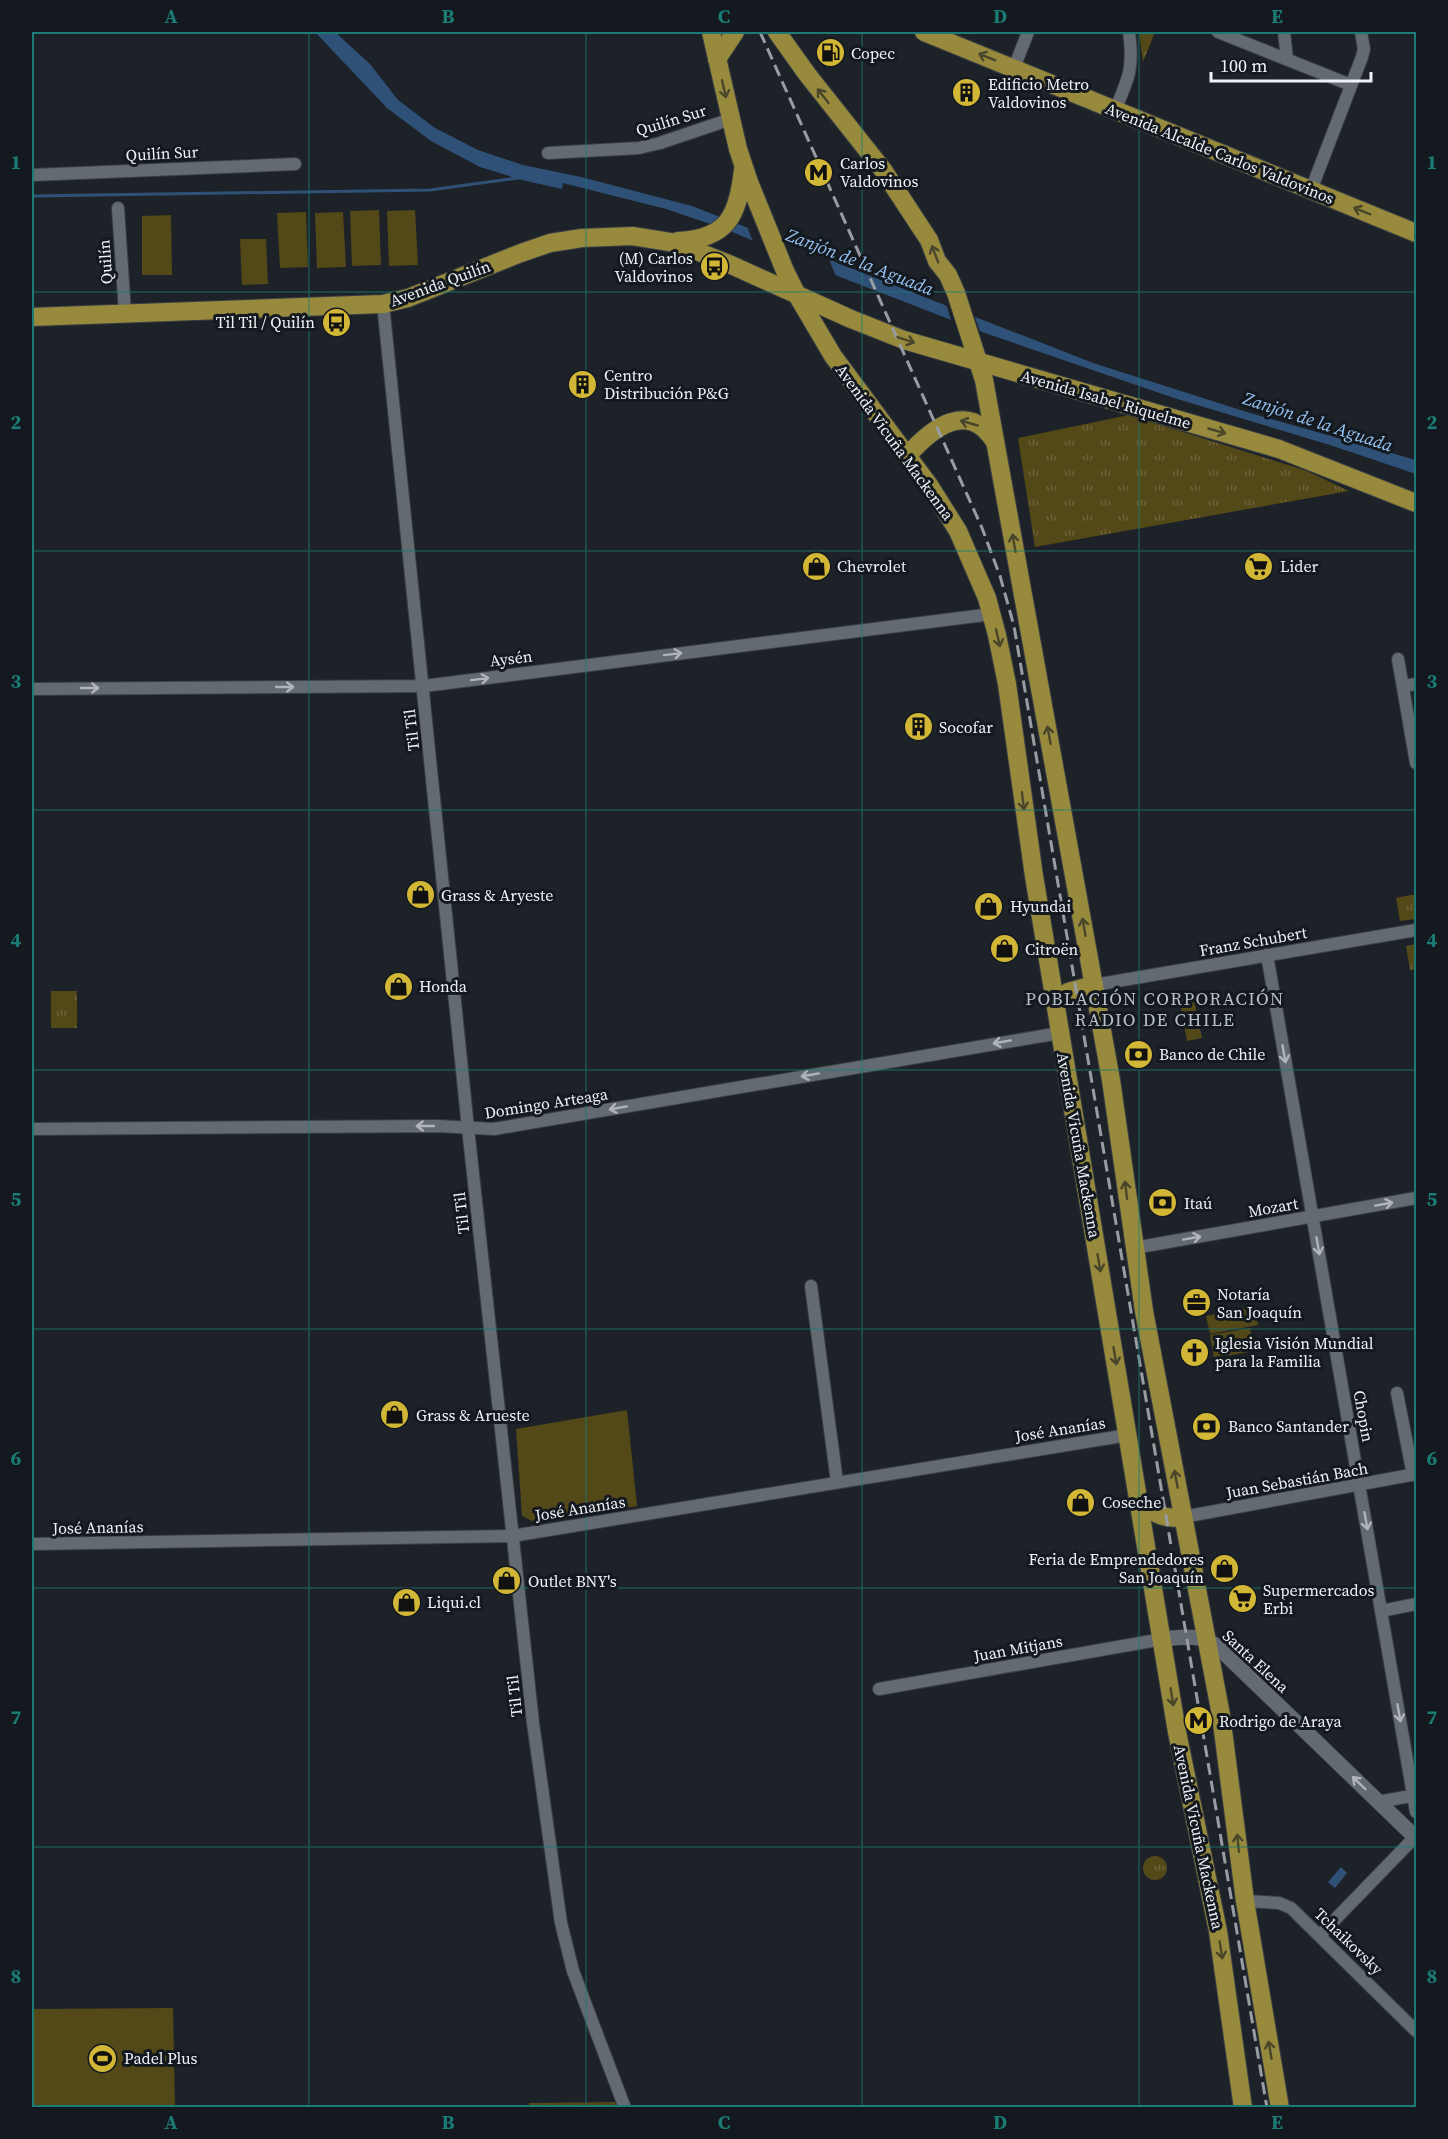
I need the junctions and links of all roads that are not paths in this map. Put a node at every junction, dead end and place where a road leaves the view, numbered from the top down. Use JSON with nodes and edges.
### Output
{"nodes":[{"id":1,"x":711,"y":32,"type":"edge"},
{"id":2,"x":735,"y":32,"type":"edge"},
{"id":3,"x":777,"y":32,"type":"edge"},
{"id":4,"x":924,"y":32,"type":"edge"},
{"id":5,"x":1028,"y":32,"type":"edge"},
{"id":6,"x":1129,"y":32,"type":"edge"},
{"id":7,"x":1218,"y":32,"type":"edge"},
{"id":8,"x":1284,"y":32,"type":"edge"},
{"id":9,"x":1361,"y":32,"type":"edge"},
{"id":10,"x":717,"y":59,"type":"junction"},
{"id":11,"x":1287,"y":59,"type":"junction"},
{"id":12,"x":1014,"y":68,"type":"junction"},
{"id":13,"x":1351,"y":85,"type":"junction"},
{"id":14,"x":1115,"y":110,"type":"junction"},
{"id":15,"x":730,"y":119,"type":"junction"},
{"id":16,"x":548,"y":153,"type":"dead end"},
{"id":17,"x":295,"y":164,"type":"dead end"},
{"id":18,"x":744,"y":167,"type":"junction"},
{"id":19,"x":32,"y":175,"type":"edge"},
{"id":20,"x":1311,"y":190,"type":"junction"},
{"id":21,"x":118,"y":208,"type":"dead end"},
{"id":22,"x":1416,"y":233,"type":"edge"},
{"id":23,"x":670,"y":242,"type":"junction"},
{"id":24,"x":797,"y":294,"type":"junction"},
{"id":25,"x":384,"y":304,"type":"junction"},
{"id":26,"x":125,"y":314,"type":"junction"},
{"id":27,"x":32,"y":317,"type":"edge"},
{"id":28,"x":979,"y":363,"type":"junction"},
{"id":29,"x":996,"y":444,"type":"junction"},
{"id":30,"x":907,"y":456,"type":"junction"},
{"id":31,"x":1416,"y":503,"type":"edge"},
{"id":32,"x":992,"y":614,"type":"junction"},
{"id":33,"x":1398,"y":659,"type":"dead end"},
{"id":34,"x":1416,"y":684,"type":"edge"},
{"id":35,"x":423,"y":686,"type":"junction"},
{"id":36,"x":1403,"y":686,"type":"junction"},
{"id":37,"x":32,"y":689,"type":"edge"},
{"id":38,"x":1416,"y":763,"type":"edge"},
{"id":39,"x":1416,"y":930,"type":"edge"},
{"id":40,"x":1267,"y":955,"type":"junction"},
{"id":41,"x":1094,"y":985,"type":"junction"},
{"id":42,"x":1055,"y":1004,"type":"junction"},
{"id":43,"x":1060,"y":1033,"type":"junction"},
{"id":44,"x":468,"y":1128,"type":"junction"},
{"id":45,"x":32,"y":1130,"type":"edge"},
{"id":46,"x":1416,"y":1198,"type":"edge"},
{"id":47,"x":1312,"y":1216,"type":"junction"},
{"id":48,"x":1134,"y":1248,"type":"junction"},
{"id":49,"x":811,"y":1286,"type":"dead end"},
{"id":50,"x":1397,"y":1393,"type":"dead end"},
{"id":51,"x":1128,"y":1435,"type":"junction"},
{"id":52,"x":1415,"y":1475,"type":"edge"},
{"id":53,"x":837,"y":1482,"type":"junction"},
{"id":54,"x":1359,"y":1485,"type":"junction"},
{"id":55,"x":1140,"y":1501,"type":"junction"},
{"id":56,"x":1184,"y":1517,"type":"junction"},
{"id":57,"x":512,"y":1536,"type":"junction"},
{"id":58,"x":32,"y":1544,"type":"edge"},
{"id":59,"x":1416,"y":1604,"type":"edge"},
{"id":60,"x":1382,"y":1611,"type":"junction"},
{"id":61,"x":1163,"y":1639,"type":"junction"},
{"id":62,"x":1207,"y":1640,"type":"junction"},
{"id":63,"x":879,"y":1689,"type":"dead end"},
{"id":64,"x":1415,"y":1795,"type":"edge"},
{"id":65,"x":1378,"y":1802,"type":"junction"},
{"id":66,"x":1416,"y":1812,"type":"edge"},
{"id":67,"x":1416,"y":1836,"type":"edge"},
{"id":68,"x":1245,"y":1901,"type":"junction"},
{"id":69,"x":1320,"y":1935,"type":"junction"},
{"id":70,"x":1416,"y":2031,"type":"edge"},
{"id":71,"x":624,"y":2108,"type":"edge"},
{"id":72,"x":1243,"y":2108,"type":"edge"},
{"id":73,"x":1280,"y":2108,"type":"edge"}],
"edges":[{"from":1,"to":10,"type":"main road","name":"Avenida Vicuña Mackenna"},
{"from":2,"to":10,"type":"main road"},
{"from":28,"to":3,"type":"main road","name":"Avenida Vicuña Mackenna","one_way":true},
{"from":12,"to":4,"type":"main road","name":"Avenida Alcalde Carlos Valdovinos","one_way":true},
{"from":5,"to":12,"type":"street"},
{"from":6,"to":14,"type":"street"},
{"from":7,"to":11,"type":"street"},
{"from":8,"to":11,"type":"street"},
{"from":9,"to":13,"type":"street"},
{"from":10,"to":15,"type":"main road","name":"Avenida Vicuña Mackenna","one_way":true},
{"from":11,"to":13,"type":"street"},
{"from":12,"to":14,"type":"main road","name":"Avenida Alcalde Carlos Valdovinos"},
{"from":13,"to":20,"type":"street"},
{"from":14,"to":20,"type":"main road","name":"Avenida Alcalde Carlos Valdovinos"},
{"from":15,"to":16,"type":"street","name":"Quilín Sur"},
{"from":15,"to":18,"type":"main road","name":"Avenida Vicuña Mackenna"},
{"from":17,"to":19,"type":"street","name":"Quilín Sur"},
{"from":18,"to":23,"type":"main road"},
{"from":18,"to":24,"type":"main road","name":"Avenida Vicuña Mackenna"},
{"from":22,"to":20,"type":"main road","name":"Avenida Alcalde Carlos Valdovinos","one_way":true},
{"from":21,"to":26,"type":"street","name":"Quilín"},
{"from":23,"to":24,"type":"main road","name":"Avenida Quilín"},
{"from":23,"to":25,"type":"main road","name":"Avenida Quilín"},
{"from":24,"to":28,"type":"main road","name":"Avenida Isabel Riquelme","one_way":true},
{"from":24,"to":30,"type":"main road","name":"Avenida Vicuña Mackenna"},
{"from":25,"to":26,"type":"main road","name":"Avenida Quilín"},
{"from":25,"to":35,"type":"street","name":"Til Til"},
{"from":26,"to":27,"type":"main road","name":"Avenida Quilín"},
{"from":28,"to":29,"type":"main road","name":"Avenida Vicuña Mackenna"},
{"from":28,"to":31,"type":"main road","name":"Avenida Isabel Riquelme","one_way":true},
{"from":29,"to":30,"type":"main road","one_way":true},
{"from":41,"to":29,"type":"main road","name":"Avenida Vicuña Mackenna","one_way":true},
{"from":30,"to":32,"type":"main road","name":"Avenida Vicuña Mackenna"},
{"from":35,"to":32,"type":"street","name":"Aysén","one_way":true},
{"from":32,"to":42,"type":"main road","name":"Avenida Vicuña Mackenna","one_way":true},
{"from":33,"to":36,"type":"street"},
{"from":34,"to":36,"type":"street"},
{"from":37,"to":35,"type":"street","name":"Aysén","one_way":true},
{"from":35,"to":44,"type":"street","name":"Til Til"},
{"from":36,"to":38,"type":"street"},
{"from":39,"to":40,"type":"street","name":"Franz Schubert"},
{"from":40,"to":41,"type":"street","name":"Franz Schubert"},
{"from":40,"to":47,"type":"street","name":"Chopin","one_way":true},
{"from":41,"to":42,"type":"main road"},
{"from":48,"to":41,"type":"main road","name":"Avenida Vicuña Mackenna","one_way":true},
{"from":42,"to":43,"type":"main road","name":"Avenida Vicuña Mackenna"},
{"from":43,"to":44,"type":"street","name":"Domingo Arteaga","one_way":true},
{"from":43,"to":51,"type":"main road","name":"Avenida Vicuña Mackenna","one_way":true},
{"from":44,"to":45,"type":"street","name":"Domingo Arteaga","one_way":true},
{"from":44,"to":57,"type":"street","name":"Til Til"},
{"from":47,"to":46,"type":"street","name":"Mozart","one_way":true},
{"from":48,"to":47,"type":"street","name":"Mozart","one_way":true},
{"from":47,"to":54,"type":"street","name":"Chopin","one_way":true},
{"from":56,"to":48,"type":"main road","name":"Avenida Vicuña Mackenna","one_way":true},
{"from":49,"to":53,"type":"street"},
{"from":50,"to":52,"type":"street"},
{"from":51,"to":53,"type":"street","name":"José Ananías"},
{"from":51,"to":55,"type":"main road","name":"Avenida Vicuña Mackenna"},
{"from":52,"to":54,"type":"street","name":"Juan Sebastián Bach"},
{"from":53,"to":57,"type":"street","name":"José Ananías"},
{"from":54,"to":56,"type":"street","name":"Juan Sebastián Bach"},
{"from":54,"to":60,"type":"street","name":"Chopin","one_way":true},
{"from":55,"to":56,"type":"main road"},
{"from":55,"to":61,"type":"main road","name":"Avenida Vicuña Mackenna"},
{"from":56,"to":62,"type":"main road","name":"Avenida Vicuña Mackenna"},
{"from":57,"to":58,"type":"street","name":"José Ananías"},
{"from":57,"to":71,"type":"street","name":"Til Til"},
{"from":59,"to":60,"type":"street"},
{"from":60,"to":64,"type":"street","name":"Chopin","one_way":true},
{"from":61,"to":62,"type":"street","name":"Santa Elena"},
{"from":61,"to":63,"type":"street","name":"Juan Mitjans"},
{"from":61,"to":72,"type":"main road","name":"Avenida Vicuña Mackenna","one_way":true},
{"from":65,"to":62,"type":"street","name":"Santa Elena","one_way":true},
{"from":68,"to":62,"type":"main road","name":"Avenida Vicuña Mackenna","one_way":true},
{"from":64,"to":65,"type":"street"},
{"from":64,"to":66,"type":"street","name":"Chopin"},
{"from":65,"to":67,"type":"street","name":"Santa Elena"},
{"from":67,"to":69,"type":"street"},
{"from":68,"to":69,"type":"street","name":"Tchaikovsky"},
{"from":73,"to":68,"type":"main road","name":"Avenida Vicuña Mackenna","one_way":true},
{"from":69,"to":70,"type":"street","name":"Tchaikovsky"}]}
